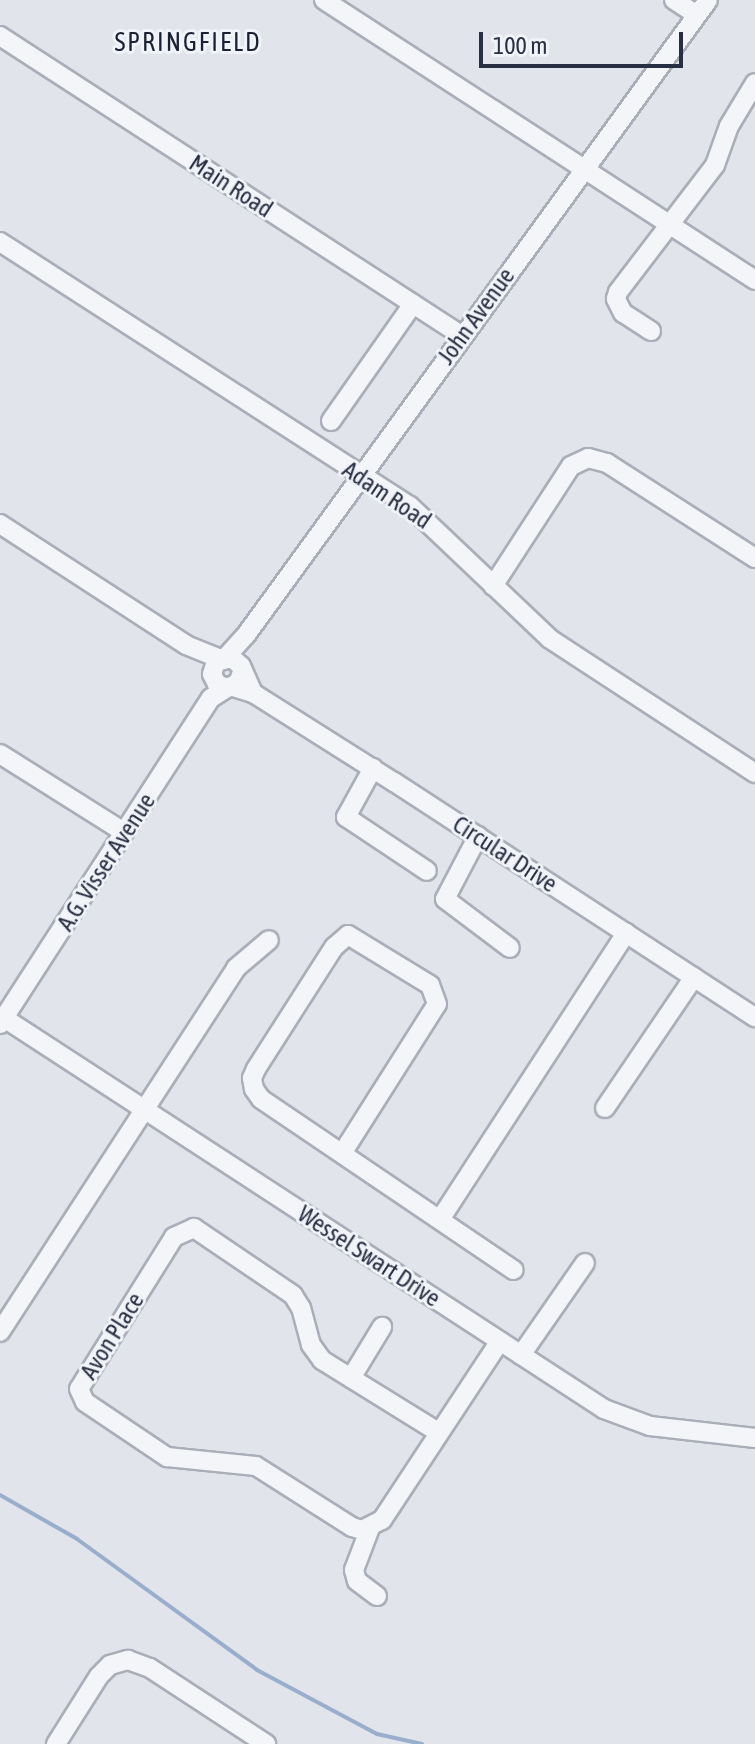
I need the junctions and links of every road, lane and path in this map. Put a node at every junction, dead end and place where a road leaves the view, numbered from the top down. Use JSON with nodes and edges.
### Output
{"nodes":[{"id":1,"x":324,"y":0,"type":"edge"},
{"id":2,"x":674,"y":0,"type":"edge"},
{"id":3,"x":702,"y":8,"type":"edge"},
{"id":4,"x":0,"y":36,"type":"edge"},
{"id":5,"x":755,"y":83,"type":"edge"},
{"id":6,"x":749,"y":106,"type":"edge"},
{"id":7,"x":585,"y":168,"type":"junction"},
{"id":8,"x":669,"y":225,"type":"junction"},
{"id":9,"x":0,"y":242,"type":"edge"},
{"id":10,"x":755,"y":280,"type":"edge"},
{"id":11,"x":413,"y":304,"type":"junction"},
{"id":12,"x":651,"y":331,"type":"dead end"},
{"id":13,"x":461,"y":335,"type":"junction"},
{"id":14,"x":331,"y":421,"type":"dead end"},
{"id":15,"x":360,"y":476,"type":"junction"},
{"id":16,"x":0,"y":524,"type":"edge"},
{"id":17,"x":755,"y":558,"type":"edge"},
{"id":18,"x":493,"y":586,"type":"junction"},
{"id":19,"x":225,"y":676,"type":"junction"},
{"id":20,"x":0,"y":754,"type":"edge"},
{"id":21,"x":373,"y":768,"type":"junction"},
{"id":22,"x":755,"y":773,"type":"edge"},
{"id":23,"x":124,"y":832,"type":"junction"},
{"id":24,"x":478,"y":836,"type":"junction"},
{"id":25,"x":427,"y":871,"type":"dead end"},
{"id":26,"x":626,"y":933,"type":"junction"},
{"id":27,"x":269,"y":940,"type":"dead end"},
{"id":28,"x":510,"y":948,"type":"dead end"},
{"id":29,"x":694,"y":977,"type":"junction"},
{"id":30,"x":755,"y":1017,"type":"edge"},
{"id":31,"x":2,"y":1021,"type":"edge"},
{"id":32,"x":605,"y":1108,"type":"dead end"},
{"id":33,"x":143,"y":1110,"type":"junction"},
{"id":34,"x":343,"y":1152,"type":"junction"},
{"id":35,"x":441,"y":1218,"type":"junction"},
{"id":36,"x":585,"y":1263,"type":"dead end"},
{"id":37,"x":514,"y":1270,"type":"dead end"},
{"id":38,"x":382,"y":1327,"type":"dead end"},
{"id":39,"x":0,"y":1332,"type":"edge"},
{"id":40,"x":500,"y":1341,"type":"junction"},
{"id":41,"x":521,"y":1355,"type":"junction"},
{"id":42,"x":351,"y":1378,"type":"junction"},
{"id":43,"x":438,"y":1432,"type":"junction"},
{"id":44,"x":755,"y":1438,"type":"edge"},
{"id":45,"x":370,"y":1528,"type":"junction"},
{"id":46,"x":377,"y":1596,"type":"dead end"},
{"id":47,"x":260,"y":1742,"type":"edge"},
{"id":48,"x":56,"y":1744,"type":"edge"}],
"edges":[{"from":1,"to":7,"type":"street"},
{"from":2,"to":3,"type":"street"},
{"from":3,"to":7,"type":"street","name":"John Avenue"},
{"from":4,"to":11,"type":"street","name":"Main Road"},
{"from":5,"to":6,"type":"street"},
{"from":6,"to":8,"type":"street"},
{"from":7,"to":8,"type":"street"},
{"from":7,"to":13,"type":"street","name":"John Avenue"},
{"from":8,"to":10,"type":"street"},
{"from":8,"to":12,"type":"street"},
{"from":9,"to":15,"type":"street","name":"Adam Road"},
{"from":11,"to":13,"type":"street","name":"Main Road"},
{"from":11,"to":14,"type":"street"},
{"from":13,"to":15,"type":"street","name":"John Avenue"},
{"from":15,"to":18,"type":"street","name":"Adam Road"},
{"from":15,"to":19,"type":"street","name":"John Avenue"},
{"from":16,"to":19,"type":"street"},
{"from":17,"to":18,"type":"street"},
{"from":18,"to":22,"type":"street","name":"Adam Road"},
{"from":19,"to":21,"type":"street","name":"Circular Drive"},
{"from":19,"to":23,"type":"street","name":"A.G. Visser Avenue"},
{"from":20,"to":23,"type":"street"},
{"from":21,"to":24,"type":"street","name":"Circular Drive"},
{"from":21,"to":25,"type":"street"},
{"from":23,"to":31,"type":"street","name":"A.G. Visser Avenue"},
{"from":24,"to":26,"type":"street","name":"Circular Drive"},
{"from":24,"to":28,"type":"street"},
{"from":26,"to":29,"type":"street","name":"Circular Drive"},
{"from":26,"to":35,"type":"street"},
{"from":27,"to":33,"type":"street"},
{"from":29,"to":30,"type":"street","name":"Circular Drive"},
{"from":29,"to":32,"type":"street"},
{"from":31,"to":33,"type":"street","name":"Wessel Swart Drive"},
{"from":33,"to":39,"type":"street"},
{"from":33,"to":40,"type":"street","name":"Wessel Swart Drive"},
{"from":34,"to":34,"type":"street"},
{"from":34,"to":35,"type":"street"},
{"from":35,"to":37,"type":"street"},
{"from":36,"to":41,"type":"street"},
{"from":38,"to":42,"type":"street"},
{"from":40,"to":41,"type":"street","name":"Wessel Swart Drive"},
{"from":40,"to":43,"type":"street"},
{"from":41,"to":44,"type":"street","name":"Wessel Swart Drive"},
{"from":42,"to":43,"type":"street","name":"Avon Place"},
{"from":42,"to":45,"type":"street","name":"Avon Place"},
{"from":43,"to":45,"type":"street"},
{"from":45,"to":46,"type":"street"},
{"from":47,"to":48,"type":"street"}]}
